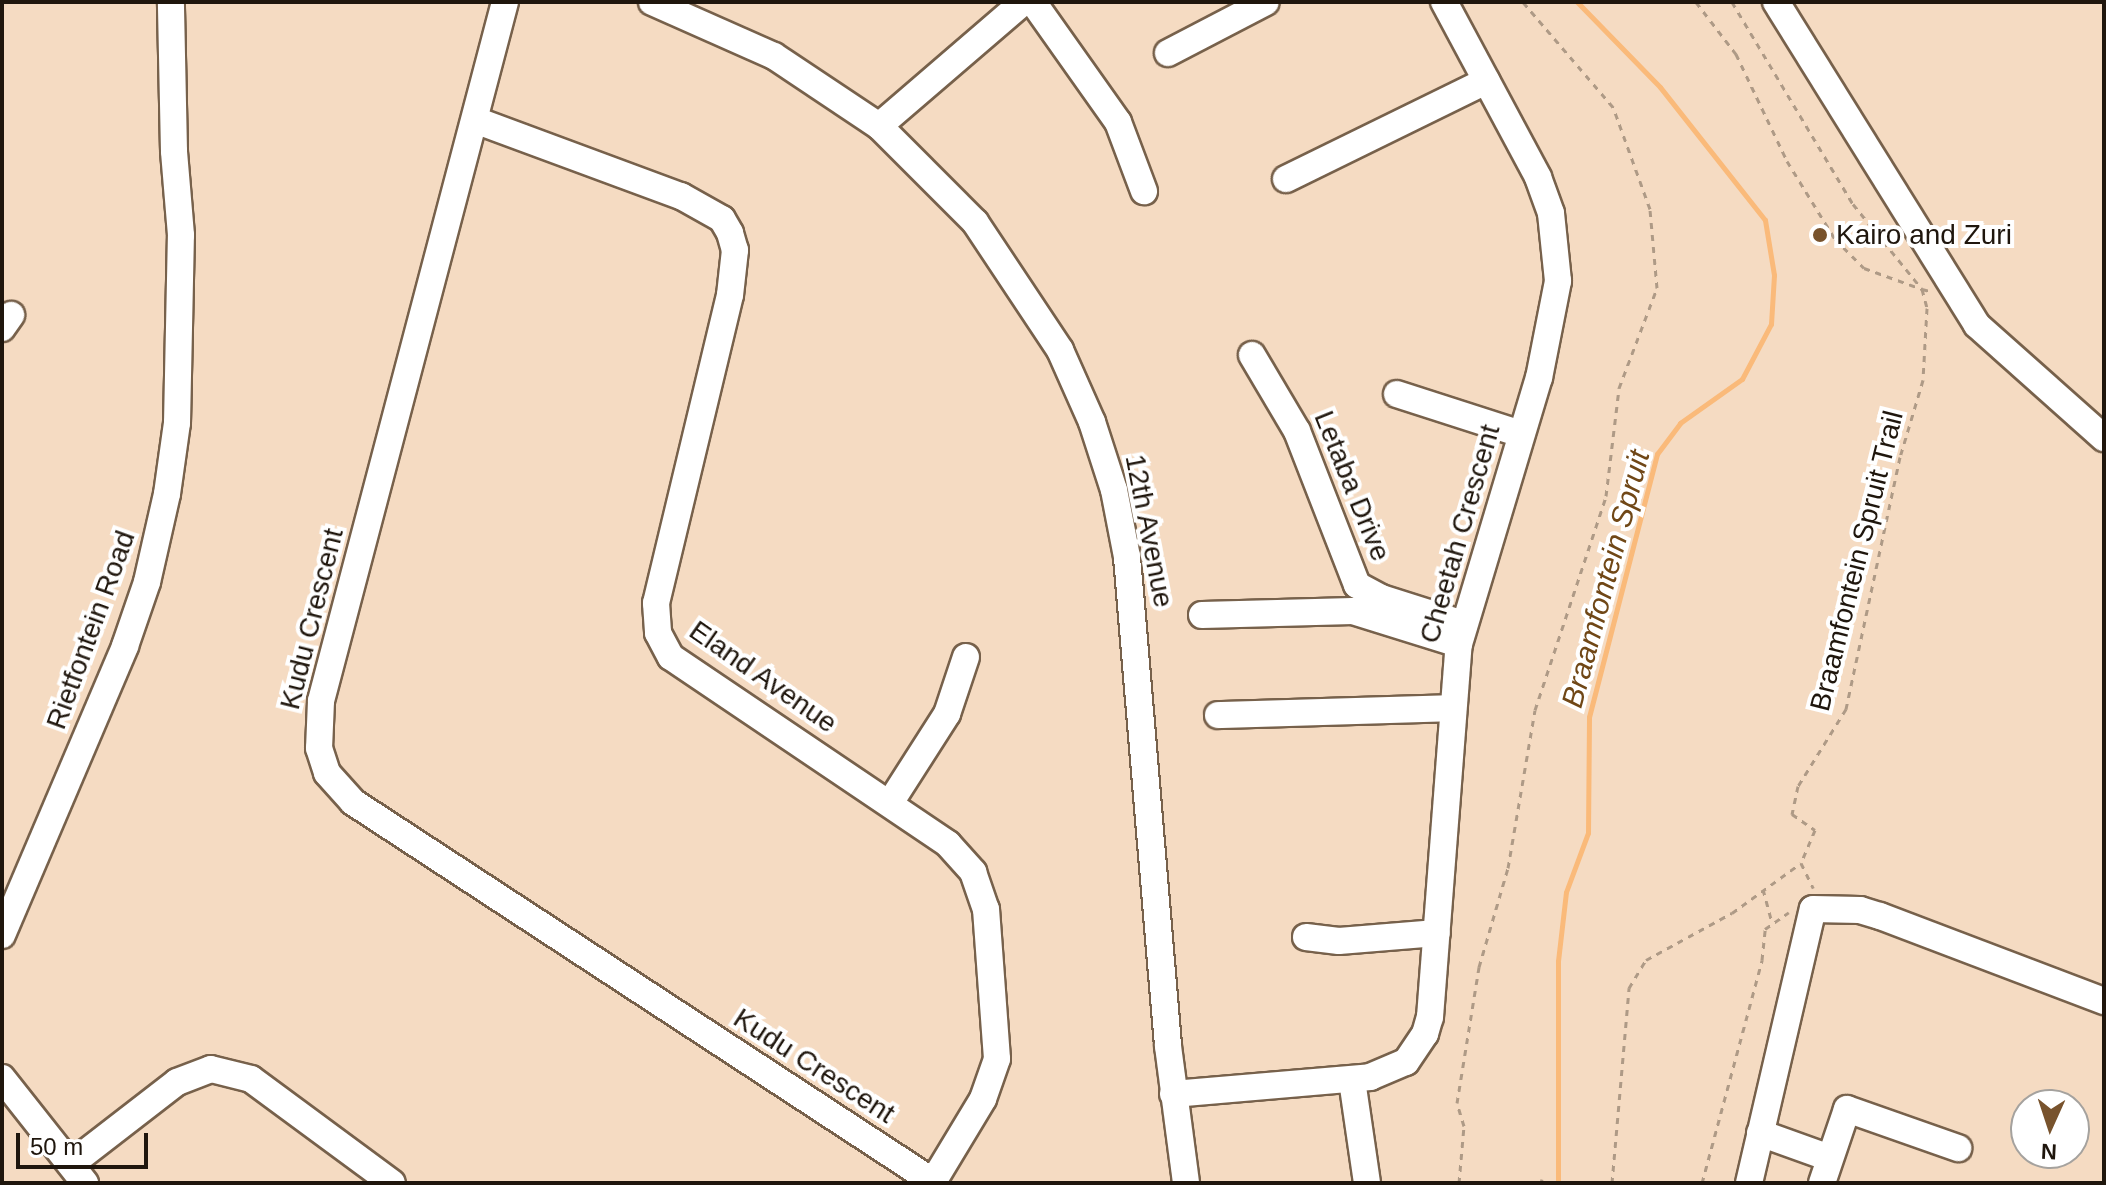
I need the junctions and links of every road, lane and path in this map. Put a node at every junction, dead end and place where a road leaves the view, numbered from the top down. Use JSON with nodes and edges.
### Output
{"nodes":[{"id":1,"x":171,"y":2,"type":"edge"},
{"id":2,"x":185,"y":2,"type":"edge"},
{"id":3,"x":505,"y":2,"type":"edge"},
{"id":4,"x":652,"y":2,"type":"edge"},
{"id":5,"x":1023,"y":2,"type":"edge"},
{"id":6,"x":1033,"y":2,"type":"edge"},
{"id":7,"x":1266,"y":2,"type":"edge"},
{"id":8,"x":1444,"y":2,"type":"edge"},
{"id":9,"x":1523,"y":2,"type":"edge"},
{"id":10,"x":1696,"y":2,"type":"edge"},
{"id":11,"x":1732,"y":2,"type":"edge"},
{"id":12,"x":1776,"y":2,"type":"edge"},
{"id":13,"x":1168,"y":53,"type":"dead end"},
{"id":14,"x":1486,"y":81,"type":"junction"},
{"id":15,"x":475,"y":120,"type":"junction"},
{"id":16,"x":879,"y":126,"type":"junction"},
{"id":17,"x":1286,"y":179,"type":"dead end"},
{"id":18,"x":1144,"y":191,"type":"dead end"},
{"id":19,"x":181,"y":235,"type":"junction"},
{"id":20,"x":1922,"y":289,"type":"junction"},
{"id":21,"x":1957,"y":297,"type":"junction"},
{"id":22,"x":1252,"y":355,"type":"dead end"},
{"id":23,"x":1397,"y":394,"type":"dead end"},
{"id":24,"x":1521,"y":434,"type":"junction"},
{"id":25,"x":2104,"y":438,"type":"edge"},
{"id":26,"x":1202,"y":615,"type":"dead end"},
{"id":27,"x":1461,"y":634,"type":"junction"},
{"id":28,"x":966,"y":657,"type":"dead end"},
{"id":29,"x":1452,"y":708,"type":"junction"},
{"id":30,"x":1218,"y":715,"type":"dead end"},
{"id":31,"x":890,"y":803,"type":"junction"},
{"id":32,"x":1801,"y":863,"type":"junction"},
{"id":33,"x":1763,"y":889,"type":"junction"},
{"id":34,"x":1803,"y":909,"type":"junction"},
{"id":35,"x":1772,"y":922,"type":"junction"},
{"id":36,"x":1437,"y":933,"type":"junction"},
{"id":37,"x":2,"y":935,"type":"edge"},
{"id":38,"x":1306,"y":937,"type":"dead end"},
{"id":39,"x":2104,"y":1001,"type":"edge"},
{"id":40,"x":2,"y":1078,"type":"edge"},
{"id":41,"x":1352,"y":1080,"type":"junction"},
{"id":42,"x":1173,"y":1094,"type":"junction"},
{"id":43,"x":1760,"y":1133,"type":"junction"},
{"id":44,"x":1958,"y":1148,"type":"dead end"},
{"id":45,"x":1826,"y":1171,"type":"edge"},
{"id":46,"x":78,"y":1174,"type":"edge"},
{"id":47,"x":934,"y":1182,"type":"edge"},
{"id":48,"x":392,"y":1183,"type":"edge"},
{"id":49,"x":1186,"y":1183,"type":"edge"},
{"id":50,"x":1367,"y":1183,"type":"edge"},
{"id":51,"x":1459,"y":1183,"type":"edge"},
{"id":52,"x":1612,"y":1183,"type":"edge"},
{"id":53,"x":1702,"y":1183,"type":"edge"},
{"id":54,"x":1749,"y":1183,"type":"edge"}],
"edges":[{"from":1,"to":19,"type":"street","name":"Rietfontein Road"},
{"from":2,"to":19,"type":"street","name":"Rietfontein Road"},
{"from":3,"to":15,"type":"street","name":"Kudu Crescent"},
{"from":4,"to":16,"type":"street","name":"12th Avenue"},
{"from":5,"to":16,"type":"street"},
{"from":6,"to":18,"type":"street"},
{"from":7,"to":13,"type":"street"},
{"from":8,"to":14,"type":"street","name":"Cheetah Crescent"},
{"from":9,"to":51,"type":"path"},
{"from":10,"to":20,"type":"path"},
{"from":11,"to":20,"type":"path"},
{"from":12,"to":21,"type":"street"},
{"from":14,"to":17,"type":"street"},
{"from":14,"to":24,"type":"street","name":"Cheetah Crescent"},
{"from":15,"to":31,"type":"street","name":"Eland Avenue"},
{"from":15,"to":47,"type":"street","name":"Kudu Crescent"},
{"from":16,"to":42,"type":"street","name":"12th Avenue"},
{"from":19,"to":37,"type":"street","name":"Rietfontein Road"},
{"from":20,"to":21,"type":"path"},
{"from":20,"to":32,"type":"path","name":"Braamfontein Spruit Trail"},
{"from":21,"to":25,"type":"street"},
{"from":22,"to":27,"type":"street","name":"Letaba Drive"},
{"from":23,"to":24,"type":"street"},
{"from":24,"to":27,"type":"street","name":"Cheetah Crescent"},
{"from":26,"to":27,"type":"street"},
{"from":27,"to":29,"type":"street","name":"Cheetah Crescent"},
{"from":28,"to":31,"type":"street"},
{"from":29,"to":30,"type":"street"},
{"from":29,"to":36,"type":"street","name":"Cheetah Crescent"},
{"from":31,"to":47,"type":"street","name":"Eland Avenue"},
{"from":32,"to":33,"type":"path"},
{"from":32,"to":34,"type":"path"},
{"from":33,"to":35,"type":"path"},
{"from":33,"to":52,"type":"path"},
{"from":34,"to":35,"type":"path"},
{"from":34,"to":39,"type":"street"},
{"from":34,"to":43,"type":"street"},
{"from":35,"to":53,"type":"path"},
{"from":36,"to":38,"type":"street"},
{"from":36,"to":41,"type":"street","name":"Cheetah Crescent"},
{"from":40,"to":46,"type":"street"},
{"from":41,"to":42,"type":"street","name":"Cheetah Crescent"},
{"from":41,"to":50,"type":"street"},
{"from":42,"to":49,"type":"street","name":"12th Avenue"},
{"from":43,"to":45,"type":"street"},
{"from":43,"to":54,"type":"street"},
{"from":44,"to":45,"type":"street"},
{"from":46,"to":48,"type":"street"}]}
